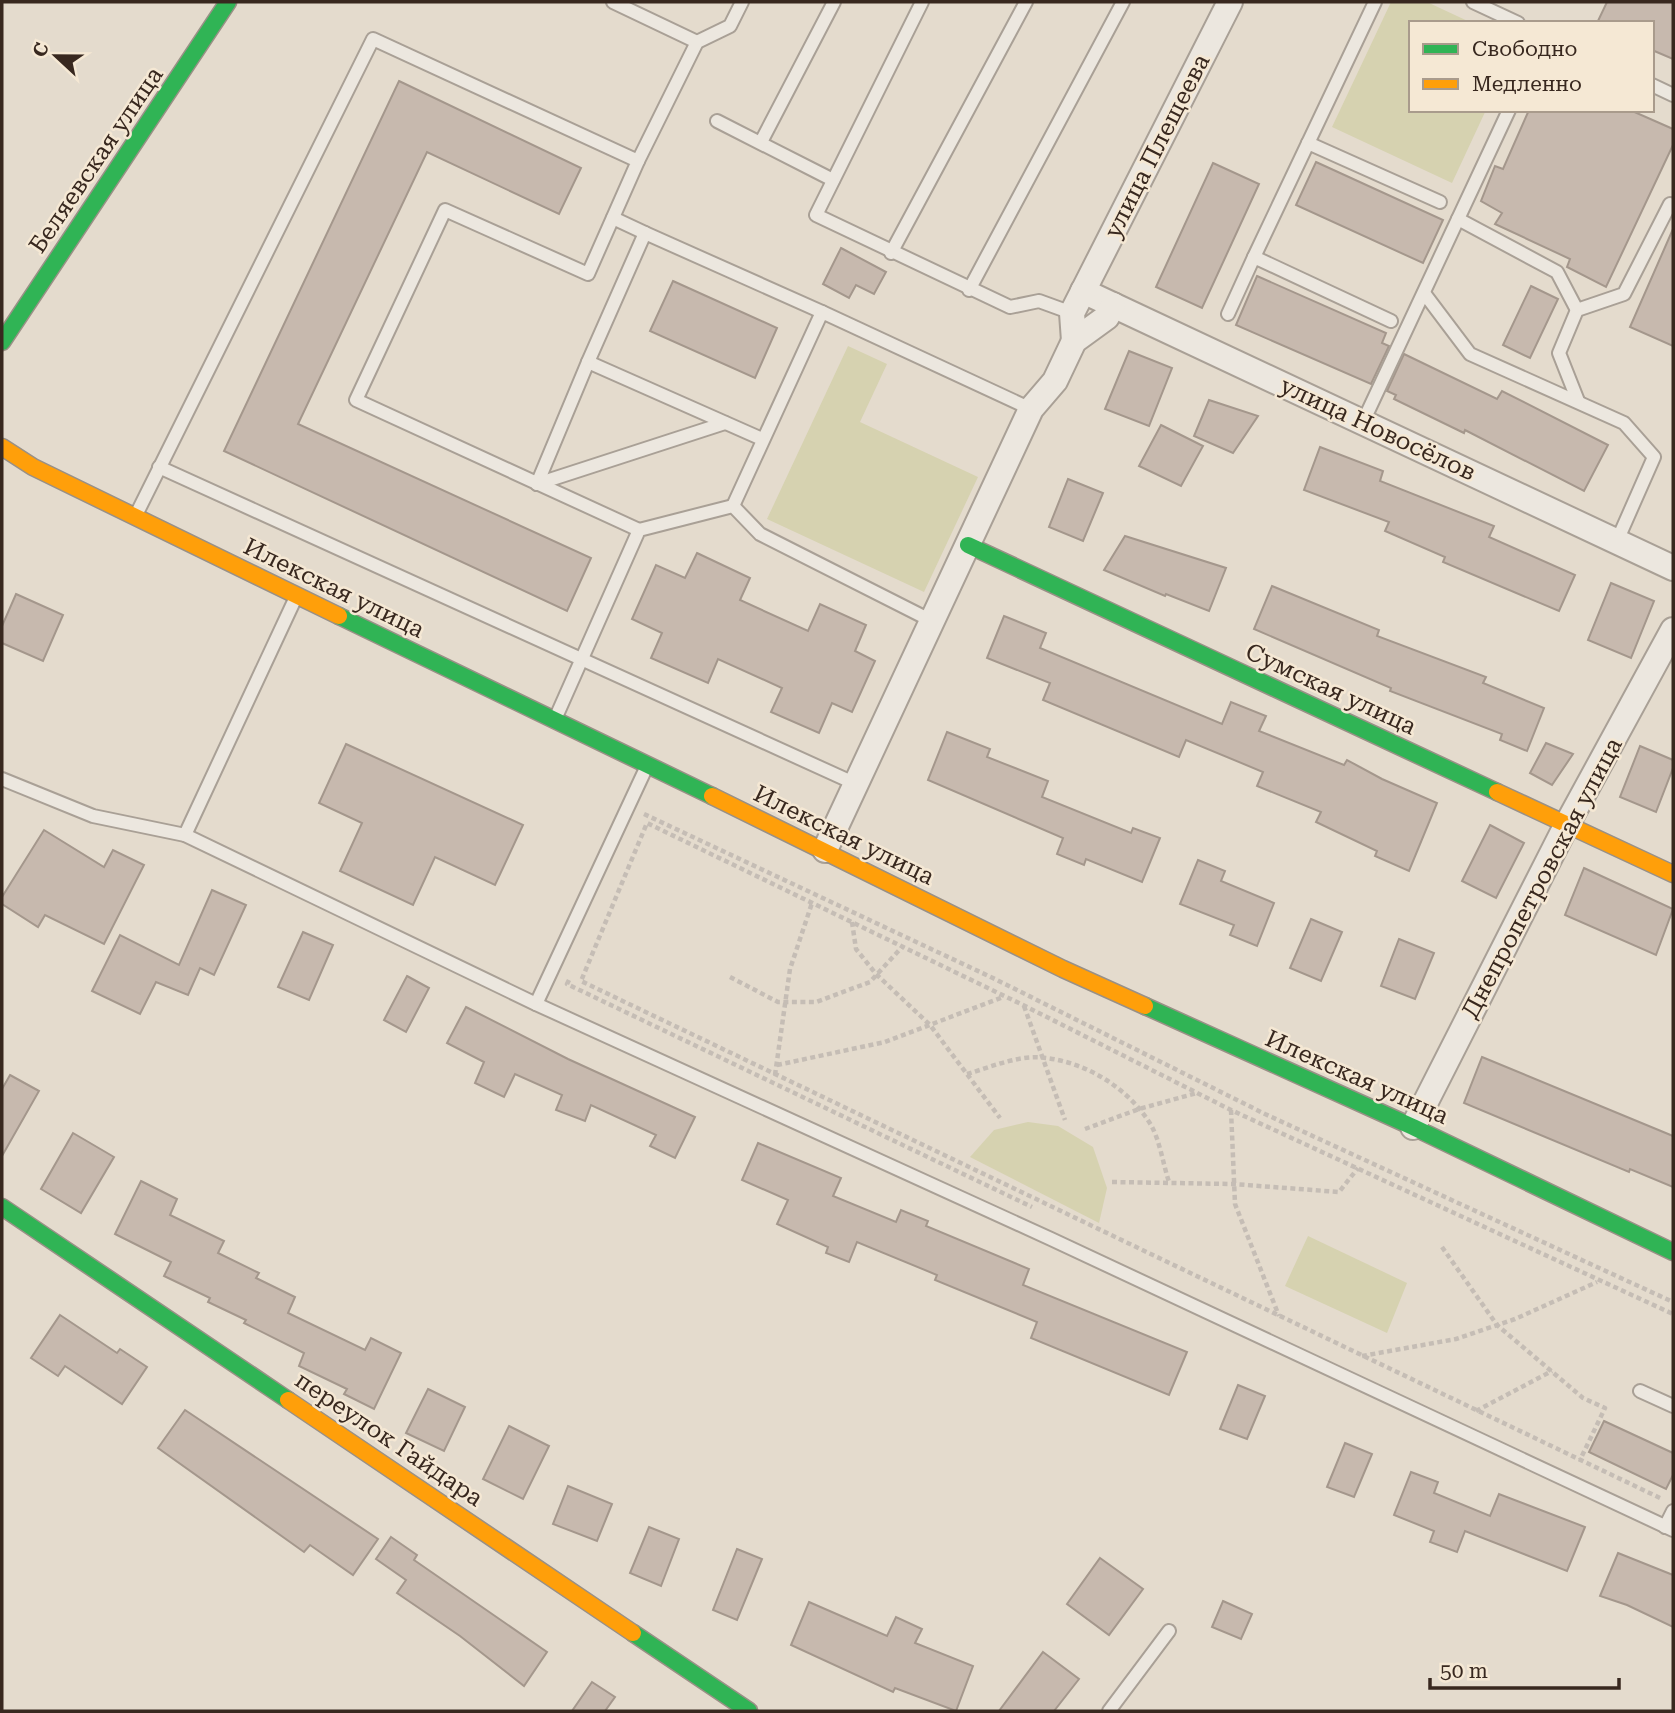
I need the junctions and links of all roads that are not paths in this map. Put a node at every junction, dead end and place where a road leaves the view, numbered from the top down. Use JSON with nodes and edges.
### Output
{"nodes":[{"id":1,"x":228,"y":2,"type":"edge"},
{"id":2,"x":613,"y":2,"type":"edge"},
{"id":3,"x":742,"y":2,"type":"edge"},
{"id":4,"x":834,"y":2,"type":"edge"},
{"id":5,"x":922,"y":2,"type":"edge"},
{"id":6,"x":1026,"y":2,"type":"edge"},
{"id":7,"x":1123,"y":2,"type":"edge"},
{"id":8,"x":1230,"y":2,"type":"edge"},
{"id":9,"x":1375,"y":2,"type":"edge"},
{"id":10,"x":1473,"y":2,"type":"edge"},
{"id":11,"x":1514,"y":21,"type":"edge"},
{"id":12,"x":697,"y":42,"type":"junction"},
{"id":13,"x":1654,"y":86,"type":"edge"},
{"id":14,"x":1673,"y":94,"type":"edge"},
{"id":15,"x":1508,"y":112,"type":"edge"},
{"id":16,"x":717,"y":121,"type":"dead end"},
{"id":17,"x":761,"y":142,"type":"junction"},
{"id":18,"x":1308,"y":143,"type":"junction"},
{"id":19,"x":638,"y":161,"type":"junction"},
{"id":20,"x":833,"y":180,"type":"junction"},
{"id":21,"x":1440,"y":202,"type":"dead end"},
{"id":22,"x":1673,"y":206,"type":"edge"},
{"id":23,"x":613,"y":218,"type":"junction"},
{"id":24,"x":1458,"y":219,"type":"junction"},
{"id":25,"x":645,"y":233,"type":"junction"},
{"id":26,"x":891,"y":253,"type":"junction"},
{"id":27,"x":1254,"y":257,"type":"junction"},
{"id":28,"x":969,"y":290,"type":"junction"},
{"id":29,"x":1423,"y":293,"type":"junction"},
{"id":30,"x":1078,"y":302,"type":"junction"},
{"id":31,"x":1113,"y":305,"type":"junction"},
{"id":32,"x":1577,"y":310,"type":"junction"},
{"id":33,"x":822,"y":312,"type":"junction"},
{"id":34,"x":1228,"y":314,"type":"dead end"},
{"id":35,"x":1391,"y":321,"type":"dead end"},
{"id":36,"x":1074,"y":341,"type":"junction"},
{"id":37,"x":2,"y":342,"type":"edge"},
{"id":38,"x":588,"y":362,"type":"junction"},
{"id":39,"x":1578,"y":401,"type":"junction"},
{"id":40,"x":1031,"y":410,"type":"junction"},
{"id":41,"x":1363,"y":422,"type":"junction"},
{"id":42,"x":725,"y":423,"type":"junction"},
{"id":43,"x":762,"y":439,"type":"junction"},
{"id":44,"x":2,"y":447,"type":"edge"},
{"id":45,"x":159,"y":467,"type":"junction"},
{"id":46,"x":537,"y":484,"type":"junction"},
{"id":47,"x":733,"y":506,"type":"junction"},
{"id":48,"x":135,"y":517,"type":"junction"},
{"id":49,"x":639,"y":530,"type":"junction"},
{"id":50,"x":1617,"y":541,"type":"junction"},
{"id":51,"x":968,"y":545,"type":"junction"},
{"id":52,"x":1673,"y":568,"type":"edge"},
{"id":53,"x":297,"y":596,"type":"junction"},
{"id":54,"x":932,"y":621,"type":"junction"},
{"id":55,"x":1673,"y":630,"type":"edge"},
{"id":56,"x":582,"y":657,"type":"junction"},
{"id":57,"x":555,"y":720,"type":"junction"},
{"id":58,"x":647,"y":765,"type":"junction"},
{"id":59,"x":2,"y":779,"type":"edge"},
{"id":60,"x":856,"y":784,"type":"junction"},
{"id":61,"x":1566,"y":826,"type":"junction"},
{"id":62,"x":185,"y":835,"type":"junction"},
{"id":63,"x":825,"y":850,"type":"junction"},
{"id":64,"x":1673,"y":874,"type":"edge"},
{"id":65,"x":536,"y":1004,"type":"junction"},
{"id":66,"x":1413,"y":1127,"type":"junction"},
{"id":67,"x":2,"y":1207,"type":"edge"},
{"id":68,"x":1673,"y":1252,"type":"edge"},
{"id":69,"x":1640,"y":1391,"type":"dead end"},
{"id":70,"x":1673,"y":1406,"type":"edge"},
{"id":71,"x":1673,"y":1511,"type":"edge"},
{"id":72,"x":1669,"y":1528,"type":"edge"},
{"id":73,"x":1169,"y":1631,"type":"dead end"},
{"id":74,"x":749,"y":1711,"type":"edge"},
{"id":75,"x":1110,"y":1711,"type":"edge"}],
"edges":[{"from":1,"to":37,"type":"street","name":"Беляевская улица"},
{"from":2,"to":12,"type":"lane"},
{"from":3,"to":12,"type":"lane"},
{"from":4,"to":17,"type":"lane"},
{"from":5,"to":20,"type":"lane"},
{"from":6,"to":26,"type":"lane"},
{"from":7,"to":28,"type":"lane"},
{"from":8,"to":30,"type":"street","name":"улица Плещеева"},
{"from":9,"to":18,"type":"lane"},
{"from":10,"to":11,"type":"lane"},
{"from":12,"to":19,"type":"lane"},
{"from":13,"to":14,"type":"lane"},
{"from":15,"to":24,"type":"lane"},
{"from":16,"to":17,"type":"lane"},
{"from":17,"to":20,"type":"lane"},
{"from":18,"to":21,"type":"lane"},
{"from":18,"to":27,"type":"lane"},
{"from":19,"to":23,"type":"lane"},
{"from":19,"to":45,"type":"lane"},
{"from":20,"to":26,"type":"lane"},
{"from":22,"to":32,"type":"lane"},
{"from":23,"to":25,"type":"lane"},
{"from":23,"to":46,"type":"lane"},
{"from":24,"to":29,"type":"lane"},
{"from":24,"to":32,"type":"lane"},
{"from":25,"to":33,"type":"lane"},
{"from":25,"to":38,"type":"lane"},
{"from":26,"to":28,"type":"lane"},
{"from":27,"to":34,"type":"lane"},
{"from":27,"to":35,"type":"lane"},
{"from":28,"to":30,"type":"lane"},
{"from":29,"to":39,"type":"lane"},
{"from":29,"to":41,"type":"lane"},
{"from":30,"to":31,"type":"street","name":"улица Новосёлов"},
{"from":30,"to":36,"type":"street"},
{"from":31,"to":36,"type":"street"},
{"from":31,"to":41,"type":"street","name":"улица Новосёлов"},
{"from":32,"to":39,"type":"lane"},
{"from":33,"to":40,"type":"lane"},
{"from":33,"to":43,"type":"lane"},
{"from":36,"to":40,"type":"street"},
{"from":38,"to":42,"type":"lane"},
{"from":38,"to":46,"type":"lane"},
{"from":39,"to":50,"type":"lane"},
{"from":40,"to":51,"type":"street"},
{"from":41,"to":50,"type":"street","name":"улица Новосёлов"},
{"from":42,"to":43,"type":"lane"},
{"from":42,"to":46,"type":"lane"},
{"from":43,"to":47,"type":"lane"},
{"from":44,"to":48,"type":"street","name":"Илекская улица"},
{"from":45,"to":48,"type":"lane"},
{"from":45,"to":56,"type":"lane"},
{"from":46,"to":49,"type":"lane"},
{"from":47,"to":49,"type":"lane"},
{"from":47,"to":54,"type":"lane"},
{"from":48,"to":53,"type":"street","name":"Илекская улица"},
{"from":49,"to":56,"type":"lane"},
{"from":50,"to":52,"type":"street","name":"улица Новосёлов"},
{"from":51,"to":54,"type":"street"},
{"from":51,"to":61,"type":"street","name":"Сумская улица"},
{"from":53,"to":57,"type":"street","name":"Илекская улица"},
{"from":53,"to":62,"type":"lane"},
{"from":54,"to":60,"type":"street"},
{"from":55,"to":61,"type":"street","name":"Днепропетровская улица"},
{"from":56,"to":57,"type":"lane"},
{"from":56,"to":60,"type":"lane"},
{"from":57,"to":58,"type":"street","name":"Илекская улица"},
{"from":58,"to":63,"type":"street","name":"Илекская улица"},
{"from":58,"to":65,"type":"lane"},
{"from":59,"to":62,"type":"lane"},
{"from":60,"to":63,"type":"street"},
{"from":61,"to":64,"type":"street","name":"Сумская улица"},
{"from":61,"to":66,"type":"street","name":"Днепропетровская улица"},
{"from":62,"to":65,"type":"lane"},
{"from":63,"to":66,"type":"street","name":"Илекская улица"},
{"from":65,"to":72,"type":"lane"},
{"from":66,"to":68,"type":"street","name":"Илекская улица"},
{"from":67,"to":74,"type":"street","name":"переулок Гайдара"},
{"from":69,"to":70,"type":"lane"},
{"from":71,"to":72,"type":"lane"},
{"from":73,"to":75,"type":"lane"}]}
